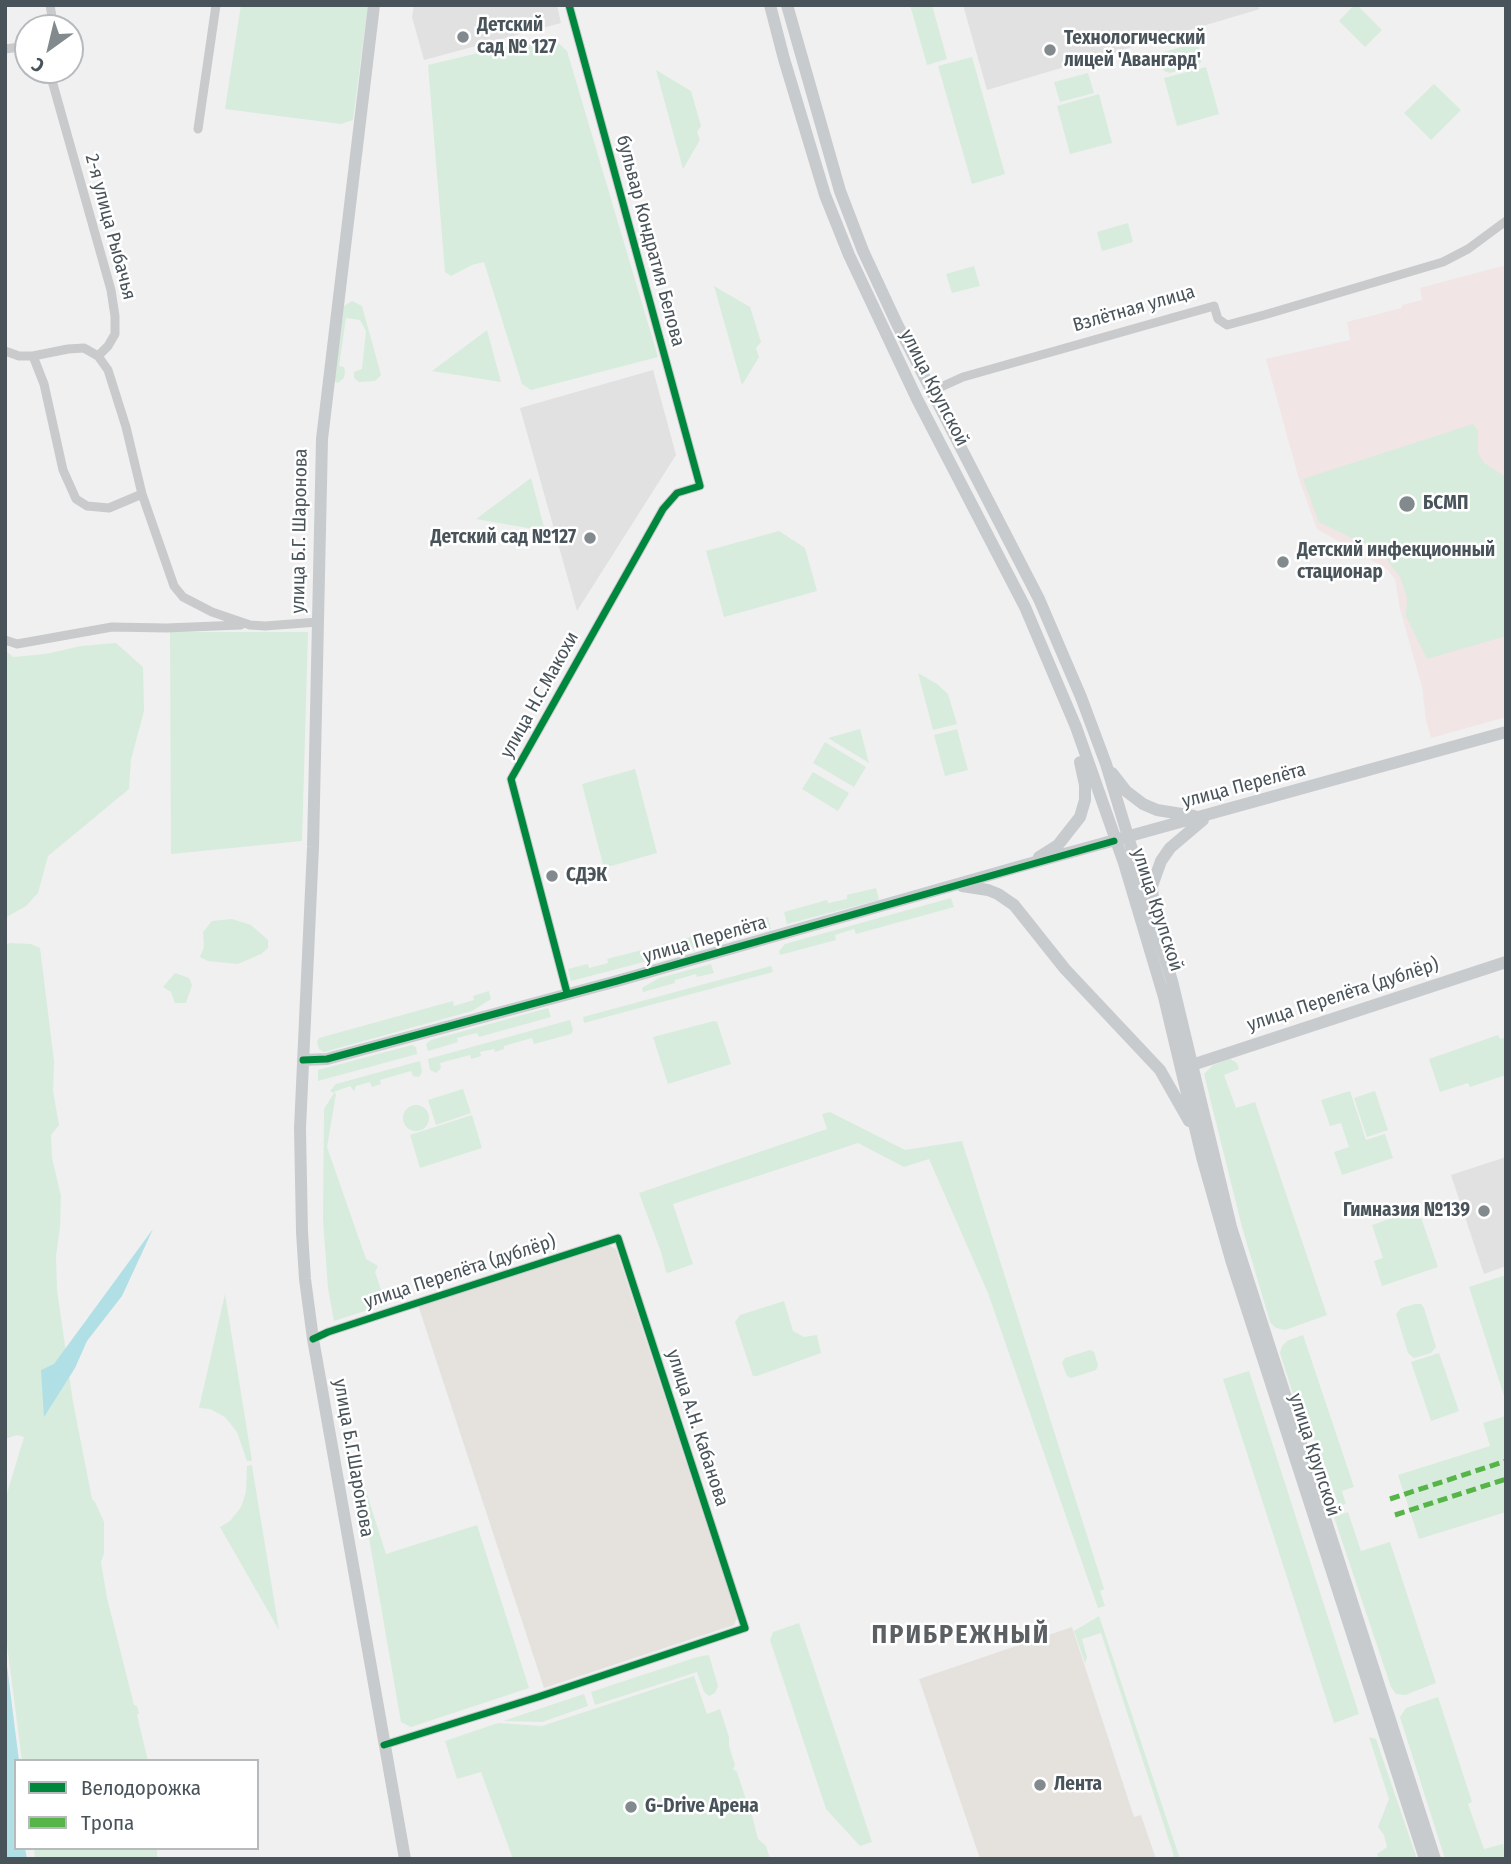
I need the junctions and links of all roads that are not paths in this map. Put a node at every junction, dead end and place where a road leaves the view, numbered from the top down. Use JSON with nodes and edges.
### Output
{"nodes":[{"id":1,"x":216,"y":5,"type":"edge"},
{"id":2,"x":374,"y":5,"type":"edge"},
{"id":3,"x":569,"y":5,"type":"edge"},
{"id":4,"x":770,"y":5,"type":"edge"},
{"id":5,"x":787,"y":5,"type":"edge"},
{"id":6,"x":54,"y":84,"type":"edge"},
{"id":7,"x":198,"y":129,"type":"dead end"},
{"id":8,"x":1506,"y":221,"type":"edge"},
{"id":9,"x":5,"y":351,"type":"edge"},
{"id":10,"x":33,"y":356,"type":"junction"},
{"id":11,"x":98,"y":356,"type":"junction"},
{"id":12,"x":932,"y":391,"type":"junction"},
{"id":13,"x":917,"y":399,"type":"junction"},
{"id":14,"x":700,"y":486,"type":"joint"},
{"id":15,"x":142,"y":494,"type":"junction"},
{"id":16,"x":318,"y":622,"type":"junction"},
{"id":17,"x":250,"y":625,"type":"junction"},
{"id":18,"x":5,"y":639,"type":"edge"},
{"id":19,"x":1076,"y":727,"type":"junction"},
{"id":20,"x":1506,"y":732,"type":"edge"},
{"id":21,"x":1106,"y":764,"type":"junction"},
{"id":22,"x":1212,"y":815,"type":"junction"},
{"id":23,"x":1129,"y":837,"type":"junction"},
{"id":24,"x":1114,"y":841,"type":"junction"},
{"id":25,"x":1021,"y":866,"type":"junction"},
{"id":26,"x":955,"y":885,"type":"junction"},
{"id":27,"x":1153,"y":917,"type":"junction"},
{"id":28,"x":1506,"y":962,"type":"edge"},
{"id":29,"x":567,"y":993,"type":"junction"},
{"id":30,"x":303,"y":1060,"type":"junction"},
{"id":31,"x":1192,"y":1065,"type":"junction"},
{"id":32,"x":1202,"y":1157,"type":"junction"},
{"id":33,"x":618,"y":1238,"type":"joint"},
{"id":34,"x":313,"y":1339,"type":"junction"},
{"id":35,"x":384,"y":1745,"type":"junction"},
{"id":36,"x":405,"y":1859,"type":"edge"},
{"id":37,"x":1425,"y":1859,"type":"edge"},
{"id":38,"x":1435,"y":1859,"type":"edge"}],
"edges":[{"from":1,"to":7,"type":"street"},
{"from":2,"to":16,"type":"main road","name":"улица Б.Г. Шаронова"},
{"from":3,"to":14,"type":"street","name":"бульвар Кондратия Белова"},
{"from":4,"to":13,"type":"main road","name":"улица Крупской"},
{"from":5,"to":12,"type":"main road","name":"улица Крупской"},
{"from":6,"to":11,"type":"street","name":"2-я улица Рыбачья"},
{"from":8,"to":12,"type":"street","name":"Взлётная улица"},
{"from":9,"to":10,"type":"street"},
{"from":10,"to":11,"type":"street"},
{"from":10,"to":15,"type":"street"},
{"from":11,"to":15,"type":"street"},
{"from":12,"to":13,"type":"main road","name":"Взлётная улица"},
{"from":12,"to":21,"type":"main road","name":"улица Крупской"},
{"from":13,"to":19,"type":"main road","name":"улица Крупской"},
{"from":14,"to":29,"type":"street","name":"улица Н.С.Макохи"},
{"from":15,"to":17,"type":"street"},
{"from":16,"to":17,"type":"street"},
{"from":16,"to":30,"type":"main road","name":"улица Б.Г. Шаронова"},
{"from":17,"to":18,"type":"street"},
{"from":19,"to":24,"type":"main road","name":"улица Крупской"},
{"from":19,"to":25,"type":"main road"},
{"from":20,"to":22,"type":"main road","name":"улица Перелёта"},
{"from":21,"to":22,"type":"main road"},
{"from":21,"to":23,"type":"main road","name":"улица Крупской"},
{"from":22,"to":23,"type":"main road","name":"улица Перелёта"},
{"from":22,"to":27,"type":"main road"},
{"from":23,"to":24,"type":"main road","name":"улица Перелёта"},
{"from":23,"to":27,"type":"main road","name":"улица Крупской"},
{"from":24,"to":25,"type":"main road","name":"улица Перелёта"},
{"from":24,"to":32,"type":"main road","name":"улица Крупской"},
{"from":25,"to":26,"type":"main road","name":"улица Перелёта"},
{"from":26,"to":29,"type":"main road","name":"улица Перелёта"},
{"from":26,"to":32,"type":"main road"},
{"from":27,"to":31,"type":"main road","name":"улица Крупской"},
{"from":28,"to":31,"type":"main road","name":"улица Перелёта (дублёр)"},
{"from":29,"to":30,"type":"main road","name":"улица Перелёта"},
{"from":30,"to":34,"type":"main road","name":"улица Б.Г.Шаронова"},
{"from":31,"to":38,"type":"main road","name":"улица Крупской"},
{"from":32,"to":37,"type":"main road","name":"улица Крупской"},
{"from":33,"to":34,"type":"street","name":"улица Перелёта (дублёр)"},
{"from":33,"to":35,"type":"street","name":"улица А.Н. Кабанова"},
{"from":34,"to":35,"type":"main road","name":"улица Б.Г.Шаронова"},
{"from":35,"to":36,"type":"main road","name":"улица Б.Г.Шаронова"}]}
